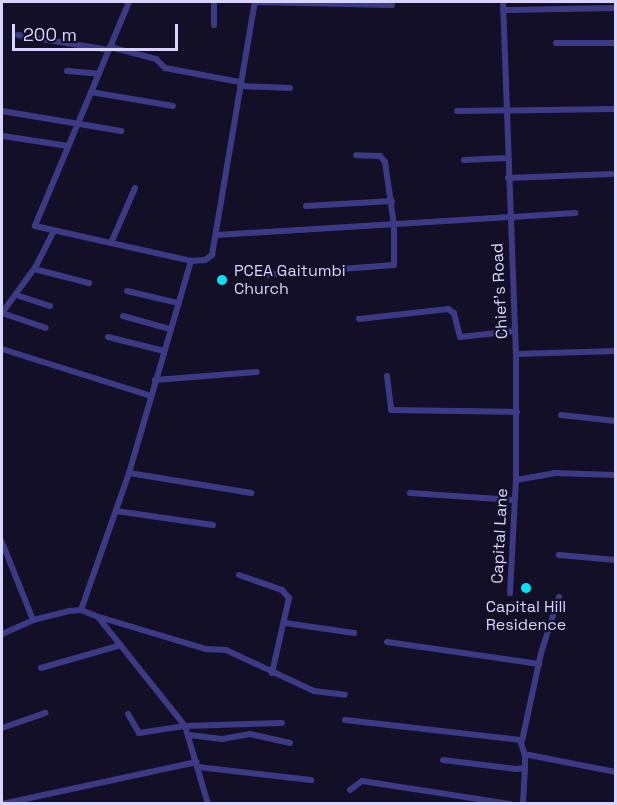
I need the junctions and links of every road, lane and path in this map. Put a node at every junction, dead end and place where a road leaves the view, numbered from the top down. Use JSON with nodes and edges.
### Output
{"nodes":[{"id":1,"x":129,"y":2,"type":"edge"},
{"id":2,"x":214,"y":2,"type":"edge"},
{"id":3,"x":255,"y":2,"type":"edge"},
{"id":4,"x":503,"y":2,"type":"edge"},
{"id":5,"x":392,"y":5,"type":"dead end"},
{"id":6,"x":549,"y":5,"type":"edge"},
{"id":7,"x":615,"y":8,"type":"edge"},
{"id":8,"x":503,"y":10,"type":"junction"},
{"id":9,"x":214,"y":26,"type":"dead end"},
{"id":10,"x":18,"y":35,"type":"dead end"},
{"id":11,"x":556,"y":43,"type":"dead end"},
{"id":12,"x":615,"y":43,"type":"edge"},
{"id":13,"x":109,"y":49,"type":"junction"},
{"id":14,"x":67,"y":71,"type":"dead end"},
{"id":15,"x":99,"y":74,"type":"junction"},
{"id":16,"x":240,"y":84,"type":"junction"},
{"id":17,"x":290,"y":88,"type":"dead end"},
{"id":18,"x":91,"y":92,"type":"junction"},
{"id":19,"x":173,"y":106,"type":"dead end"},
{"id":20,"x":615,"y":109,"type":"edge"},
{"id":21,"x":506,"y":110,"type":"junction"},
{"id":22,"x":2,"y":111,"type":"edge"},
{"id":23,"x":457,"y":111,"type":"dead end"},
{"id":24,"x":78,"y":122,"type":"junction"},
{"id":25,"x":121,"y":131,"type":"dead end"},
{"id":26,"x":3,"y":136,"type":"dead end"},
{"id":27,"x":68,"y":146,"type":"junction"},
{"id":28,"x":356,"y":155,"type":"dead end"},
{"id":29,"x":507,"y":158,"type":"junction"},
{"id":30,"x":464,"y":160,"type":"dead end"},
{"id":31,"x":612,"y":174,"type":"dead end"},
{"id":32,"x":508,"y":178,"type":"junction"},
{"id":33,"x":135,"y":188,"type":"dead end"},
{"id":34,"x":392,"y":201,"type":"junction"},
{"id":35,"x":306,"y":206,"type":"dead end"},
{"id":36,"x":574,"y":213,"type":"dead end"},
{"id":37,"x":510,"y":217,"type":"junction"},
{"id":38,"x":394,"y":225,"type":"junction"},
{"id":39,"x":54,"y":231,"type":"junction"},
{"id":40,"x":216,"y":236,"type":"junction"},
{"id":41,"x":111,"y":243,"type":"junction"},
{"id":42,"x":191,"y":261,"type":"junction"},
{"id":43,"x":34,"y":269,"type":"junction"},
{"id":44,"x":263,"y":275,"type":"dead end"},
{"id":45,"x":89,"y":283,"type":"dead end"},
{"id":46,"x":128,"y":291,"type":"dead end"},
{"id":47,"x":16,"y":295,"type":"junction"},
{"id":48,"x":178,"y":303,"type":"junction"},
{"id":49,"x":50,"y":306,"type":"dead end"},
{"id":50,"x":2,"y":313,"type":"edge"},
{"id":51,"x":123,"y":316,"type":"dead end"},
{"id":52,"x":359,"y":319,"type":"dead end"},
{"id":53,"x":46,"y":328,"type":"dead end"},
{"id":54,"x":170,"y":329,"type":"junction"},
{"id":55,"x":515,"y":331,"type":"junction"},
{"id":56,"x":108,"y":337,"type":"dead end"},
{"id":57,"x":2,"y":349,"type":"edge"},
{"id":58,"x":164,"y":351,"type":"junction"},
{"id":59,"x":615,"y":351,"type":"edge"},
{"id":60,"x":516,"y":354,"type":"junction"},
{"id":61,"x":257,"y":372,"type":"dead end"},
{"id":62,"x":387,"y":376,"type":"dead end"},
{"id":63,"x":155,"y":380,"type":"junction"},
{"id":64,"x":151,"y":396,"type":"junction"},
{"id":65,"x":517,"y":412,"type":"junction"},
{"id":66,"x":561,"y":415,"type":"dead end"},
{"id":67,"x":615,"y":421,"type":"edge"},
{"id":68,"x":129,"y":473,"type":"junction"},
{"id":69,"x":615,"y":475,"type":"edge"},
{"id":70,"x":516,"y":480,"type":"junction"},
{"id":71,"x":410,"y":492,"type":"dead end"},
{"id":72,"x":251,"y":493,"type":"dead end"},
{"id":73,"x":514,"y":500,"type":"junction"},
{"id":74,"x":117,"y":511,"type":"junction"},
{"id":75,"x":213,"y":525,"type":"dead end"},
{"id":76,"x":2,"y":542,"type":"edge"},
{"id":77,"x":559,"y":555,"type":"dead end"},
{"id":78,"x":615,"y":560,"type":"edge"},
{"id":79,"x":239,"y":575,"type":"dead end"},
{"id":80,"x":510,"y":593,"type":"dead end"},
{"id":81,"x":559,"y":597,"type":"dead end"},
{"id":82,"x":81,"y":610,"type":"junction"},
{"id":83,"x":98,"y":617,"type":"junction"},
{"id":84,"x":33,"y":620,"type":"junction"},
{"id":85,"x":285,"y":623,"type":"junction"},
{"id":86,"x":354,"y":633,"type":"dead end"},
{"id":87,"x":2,"y":634,"type":"edge"},
{"id":88,"x":387,"y":642,"type":"dead end"},
{"id":89,"x":121,"y":645,"type":"junction"},
{"id":90,"x":539,"y":664,"type":"junction"},
{"id":91,"x":41,"y":668,"type":"dead end"},
{"id":92,"x":272,"y":673,"type":"junction"},
{"id":93,"x":345,"y":695,"type":"dead end"},
{"id":94,"x":45,"y":713,"type":"dead end"},
{"id":95,"x":128,"y":714,"type":"dead end"},
{"id":96,"x":345,"y":720,"type":"dead end"},
{"id":97,"x":282,"y":723,"type":"dead end"},
{"id":98,"x":185,"y":726,"type":"junction"},
{"id":99,"x":2,"y":728,"type":"edge"},
{"id":100,"x":189,"y":735,"type":"junction"},
{"id":101,"x":522,"y":741,"type":"junction"},
{"id":102,"x":290,"y":743,"type":"dead end"},
{"id":103,"x":525,"y":755,"type":"junction"},
{"id":104,"x":443,"y":760,"type":"dead end"},
{"id":105,"x":197,"y":764,"type":"junction"},
{"id":106,"x":525,"y":768,"type":"junction"},
{"id":107,"x":615,"y":772,"type":"edge"},
{"id":108,"x":312,"y":780,"type":"dead end"},
{"id":109,"x":350,"y":790,"type":"dead end"},
{"id":110,"x":2,"y":804,"type":"edge"},
{"id":111,"x":208,"y":804,"type":"edge"},
{"id":112,"x":510,"y":804,"type":"edge"},
{"id":113,"x":523,"y":804,"type":"edge"}],
"edges":[{"from":1,"to":13,"type":"street"},
{"from":2,"to":9,"type":"street"},
{"from":3,"to":5,"type":"street"},
{"from":3,"to":16,"type":"street"},
{"from":4,"to":8,"type":"street","name":"Chief's Road"},
{"from":6,"to":7,"type":"street"},
{"from":6,"to":8,"type":"street"},
{"from":8,"to":21,"type":"street","name":"Chief's Road"},
{"from":10,"to":13,"type":"street"},
{"from":11,"to":12,"type":"street"},
{"from":13,"to":15,"type":"street"},
{"from":13,"to":16,"type":"street"},
{"from":14,"to":15,"type":"street"},
{"from":15,"to":18,"type":"street"},
{"from":16,"to":17,"type":"street"},
{"from":16,"to":40,"type":"street"},
{"from":18,"to":19,"type":"street"},
{"from":18,"to":24,"type":"street"},
{"from":20,"to":21,"type":"street"},
{"from":21,"to":23,"type":"street"},
{"from":21,"to":29,"type":"street","name":"Chief's Road"},
{"from":22,"to":24,"type":"street"},
{"from":24,"to":25,"type":"street"},
{"from":24,"to":27,"type":"street"},
{"from":26,"to":27,"type":"street"},
{"from":27,"to":39,"type":"street"},
{"from":28,"to":34,"type":"street"},
{"from":29,"to":30,"type":"street"},
{"from":29,"to":32,"type":"street","name":"Chief's Road"},
{"from":31,"to":32,"type":"street"},
{"from":32,"to":37,"type":"street","name":"Chief's Road"},
{"from":33,"to":41,"type":"street"},
{"from":34,"to":35,"type":"street"},
{"from":34,"to":38,"type":"street"},
{"from":36,"to":37,"type":"street"},
{"from":37,"to":38,"type":"street"},
{"from":37,"to":55,"type":"street","name":"Chief's Road"},
{"from":38,"to":40,"type":"street"},
{"from":38,"to":44,"type":"street"},
{"from":39,"to":41,"type":"street"},
{"from":39,"to":43,"type":"street"},
{"from":40,"to":42,"type":"street"},
{"from":41,"to":42,"type":"street"},
{"from":42,"to":48,"type":"street"},
{"from":43,"to":45,"type":"street"},
{"from":43,"to":47,"type":"street"},
{"from":46,"to":48,"type":"street"},
{"from":47,"to":49,"type":"street"},
{"from":47,"to":50,"type":"street"},
{"from":48,"to":54,"type":"street"},
{"from":50,"to":53,"type":"street"},
{"from":51,"to":54,"type":"street"},
{"from":52,"to":55,"type":"street"},
{"from":54,"to":58,"type":"street"},
{"from":55,"to":60,"type":"street","name":"Chief's Road"},
{"from":56,"to":58,"type":"street"},
{"from":57,"to":64,"type":"street"},
{"from":58,"to":63,"type":"street"},
{"from":59,"to":60,"type":"street"},
{"from":60,"to":65,"type":"street","name":"Chief's Road"},
{"from":61,"to":63,"type":"street"},
{"from":62,"to":65,"type":"street"},
{"from":63,"to":64,"type":"street"},
{"from":64,"to":68,"type":"street"},
{"from":65,"to":70,"type":"street","name":"Chief's Road"},
{"from":66,"to":67,"type":"street"},
{"from":68,"to":72,"type":"street"},
{"from":68,"to":74,"type":"street"},
{"from":69,"to":70,"type":"street"},
{"from":70,"to":73,"type":"street","name":"Capital Lane"},
{"from":71,"to":73,"type":"street"},
{"from":73,"to":80,"type":"street","name":"Capital Lane"},
{"from":74,"to":75,"type":"street"},
{"from":74,"to":82,"type":"street"},
{"from":76,"to":84,"type":"street"},
{"from":77,"to":78,"type":"street"},
{"from":79,"to":85,"type":"street"},
{"from":81,"to":90,"type":"street"},
{"from":82,"to":83,"type":"street"},
{"from":82,"to":84,"type":"street"},
{"from":83,"to":89,"type":"street"},
{"from":83,"to":92,"type":"street"},
{"from":84,"to":87,"type":"street"},
{"from":85,"to":86,"type":"street"},
{"from":85,"to":92,"type":"street"},
{"from":88,"to":90,"type":"street"},
{"from":89,"to":91,"type":"street"},
{"from":89,"to":98,"type":"street"},
{"from":90,"to":101,"type":"street"},
{"from":92,"to":93,"type":"street"},
{"from":94,"to":99,"type":"street"},
{"from":95,"to":98,"type":"street"},
{"from":96,"to":101,"type":"street"},
{"from":97,"to":98,"type":"street"},
{"from":98,"to":100,"type":"street"},
{"from":100,"to":102,"type":"street"},
{"from":100,"to":105,"type":"street"},
{"from":101,"to":103,"type":"street"},
{"from":103,"to":106,"type":"street"},
{"from":103,"to":107,"type":"street"},
{"from":104,"to":106,"type":"street"},
{"from":105,"to":108,"type":"street"},
{"from":105,"to":110,"type":"street"},
{"from":105,"to":111,"type":"street"},
{"from":106,"to":113,"type":"street"},
{"from":109,"to":112,"type":"street"}]}
